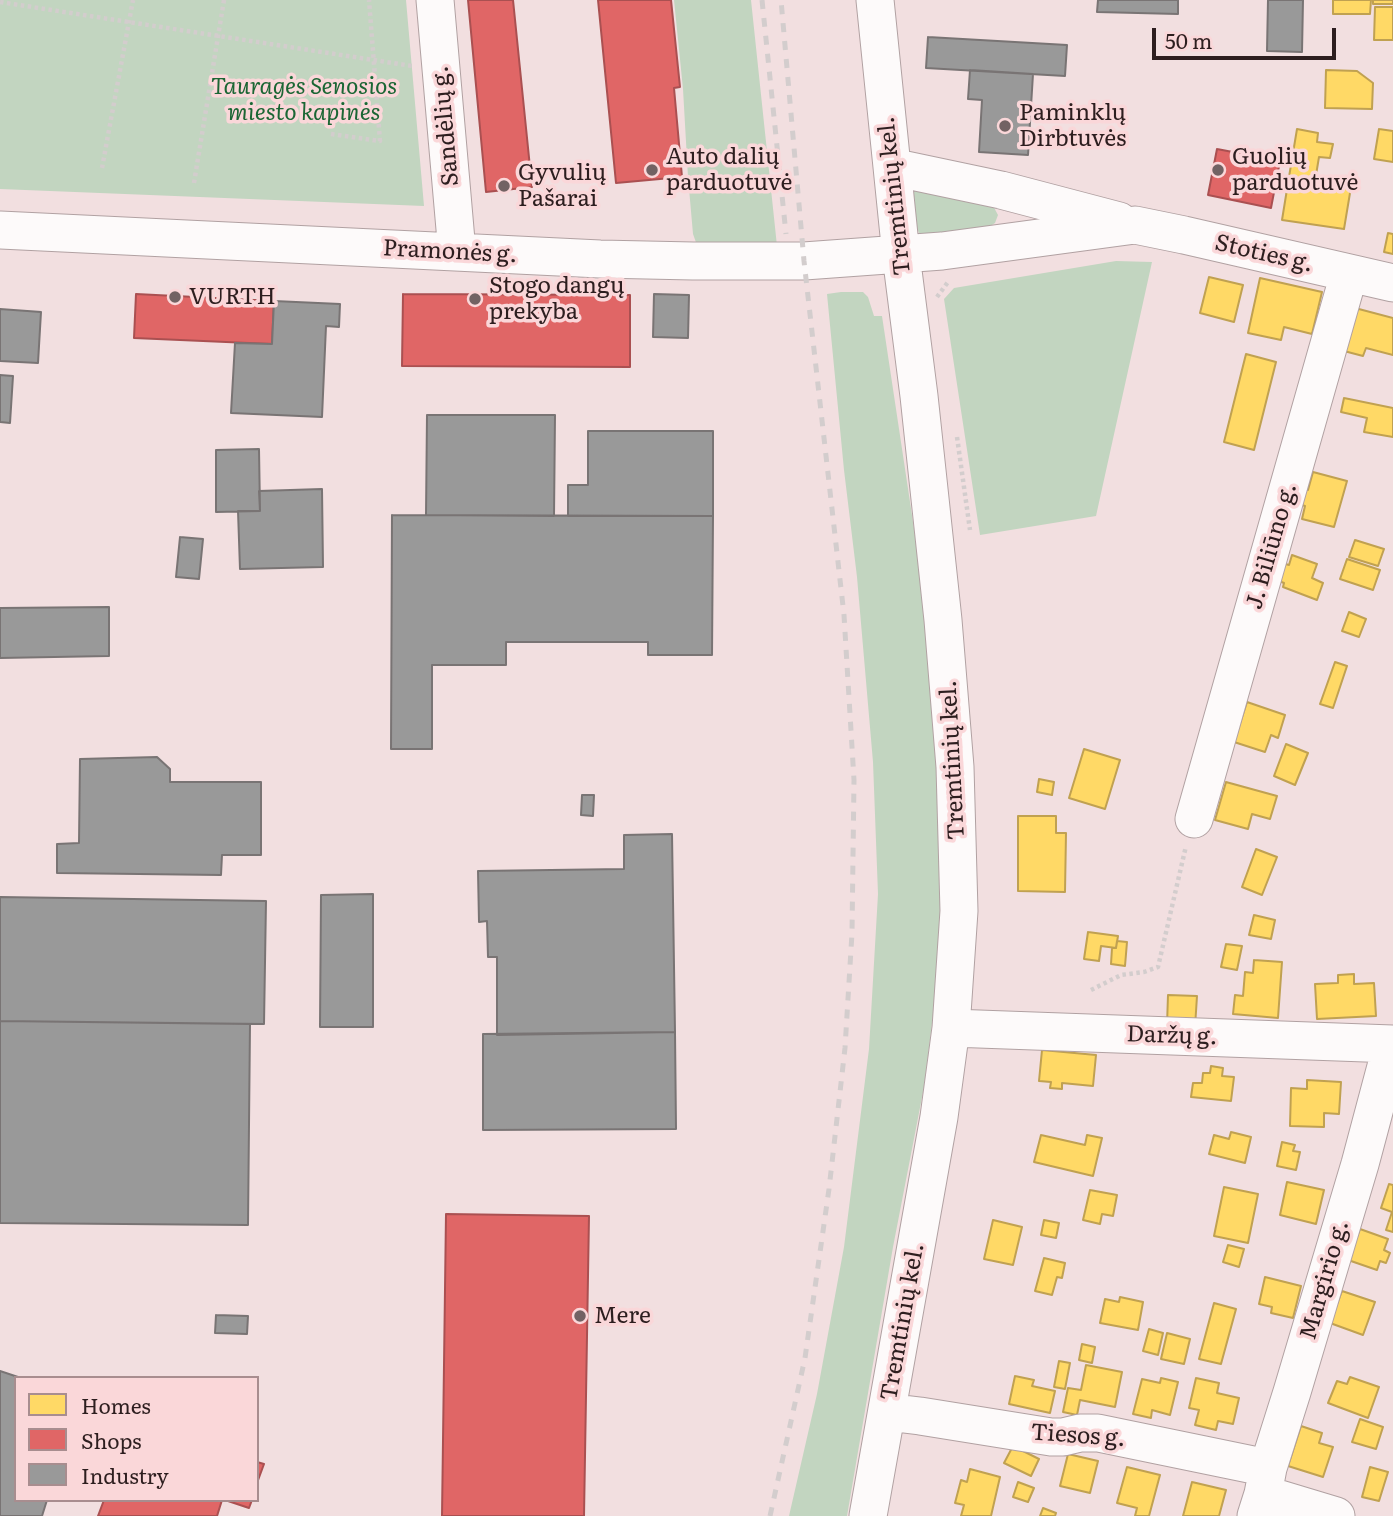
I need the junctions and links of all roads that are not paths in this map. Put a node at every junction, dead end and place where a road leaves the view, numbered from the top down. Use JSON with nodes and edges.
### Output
{"nodes":[{"id":1,"x":435,"y":0,"type":"edge"},
{"id":2,"x":875,"y":0,"type":"edge"},
{"id":3,"x":892,"y":167,"type":"junction"},
{"id":4,"x":1000,"y":190,"type":"junction"},
{"id":5,"x":1136,"y":225,"type":"junction"},
{"id":6,"x":0,"y":230,"type":"edge"},
{"id":7,"x":996,"y":244,"type":"junction"},
{"id":8,"x":457,"y":252,"type":"junction"},
{"id":9,"x":901,"y":256,"type":"junction"},
{"id":10,"x":1349,"y":274,"type":"junction"},
{"id":11,"x":1393,"y":283,"type":"edge"},
{"id":12,"x":1195,"y":819,"type":"road end"},
{"id":13,"x":951,"y":1028,"type":"junction"},
{"id":14,"x":1393,"y":1044,"type":"edge"},
{"id":15,"x":887,"y":1412,"type":"junction"},
{"id":16,"x":1262,"y":1493,"type":"edge"},
{"id":17,"x":868,"y":1516,"type":"edge"},
{"id":18,"x":1336,"y":1516,"type":"edge"}],
"edges":[{"from":1,"to":8,"type":"street","name":"Sandėlių g."},
{"from":2,"to":3,"type":"street","name":"Tremtinių kel."},
{"from":3,"to":4,"type":"street","name":"Stoties g."},
{"from":3,"to":9,"type":"street","name":"Tremtinių kel."},
{"from":4,"to":5,"type":"street","name":"Stoties g."},
{"from":4,"to":7,"type":"street"},
{"from":5,"to":7,"type":"street","name":"Stoties g."},
{"from":5,"to":10,"type":"street","name":"Stoties g."},
{"from":6,"to":8,"type":"street","name":"Pramonės g."},
{"from":7,"to":9,"type":"street","name":"Stoties g."},
{"from":8,"to":9,"type":"street","name":"Pramonės g."},
{"from":9,"to":13,"type":"street","name":"Tremtinių kel."},
{"from":10,"to":11,"type":"street","name":"Stoties g."},
{"from":10,"to":12,"type":"street","name":"J. Biliūno g."},
{"from":13,"to":14,"type":"street","name":"Daržų g."},
{"from":13,"to":15,"type":"street","name":"Tremtinių kel."},
{"from":14,"to":16,"type":"street","name":"Margirio g."},
{"from":15,"to":16,"type":"street","name":"Tiesos g."},
{"from":15,"to":17,"type":"street","name":"Tremtinių kel."},
{"from":16,"to":18,"type":"street","name":"Tiesos g."}]}
